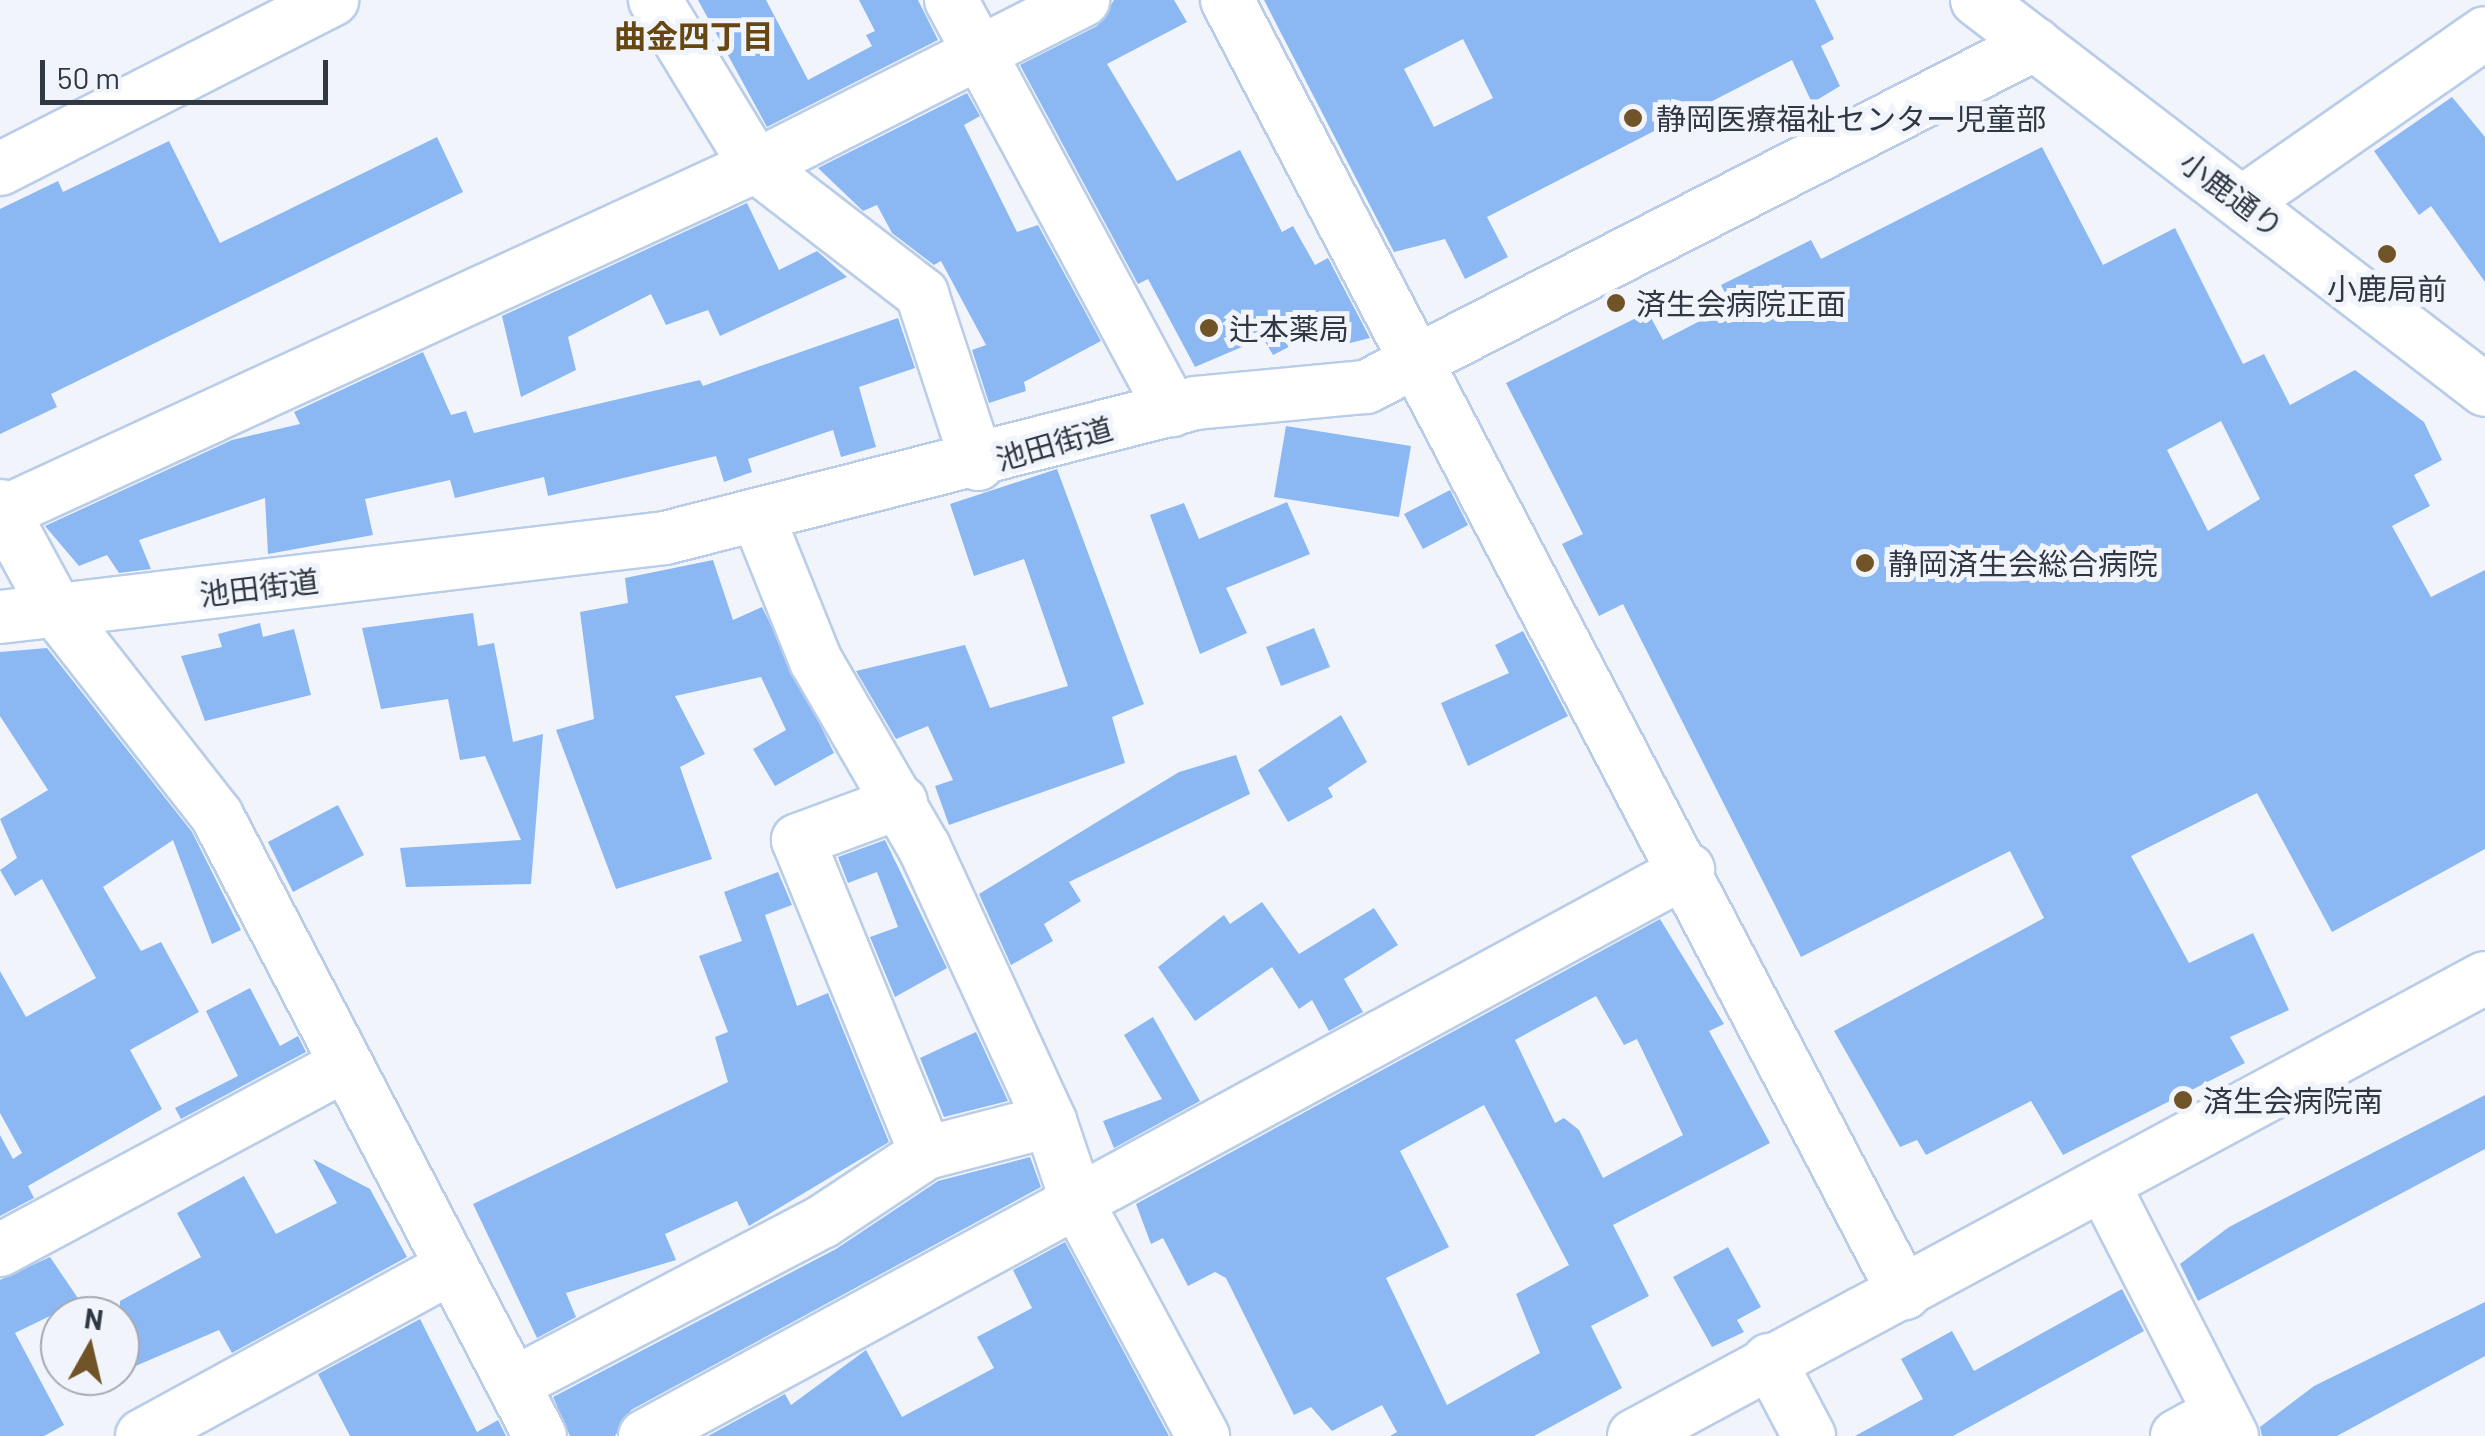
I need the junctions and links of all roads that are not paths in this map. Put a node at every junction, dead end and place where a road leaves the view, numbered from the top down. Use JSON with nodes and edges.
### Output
{"nodes":[{"id":1,"x":332,"y":0,"type":"edge"},
{"id":2,"x":655,"y":0,"type":"edge"},
{"id":3,"x":952,"y":0,"type":"edge"},
{"id":4,"x":1083,"y":0,"type":"edge"},
{"id":5,"x":1227,"y":0,"type":"edge"},
{"id":6,"x":1977,"y":0,"type":"edge"},
{"id":7,"x":2485,"y":33,"type":"edge"},
{"id":8,"x":2035,"y":44,"type":"junction"},
{"id":9,"x":980,"y":53,"type":"junction"},
{"id":10,"x":756,"y":166,"type":"junction"},
{"id":11,"x":0,"y":169,"type":"edge"},
{"id":12,"x":2243,"y":202,"type":"junction"},
{"id":13,"x":1424,"y":364,"type":"junction"},
{"id":14,"x":2478,"y":376,"type":"edge"},
{"id":15,"x":1172,"y":410,"type":"junction"},
{"id":16,"x":978,"y":464,"type":"junction"},
{"id":17,"x":2,"y":510,"type":"edge"},
{"id":18,"x":758,"y":516,"type":"junction"},
{"id":19,"x":58,"y":613,"type":"junction"},
{"id":20,"x":0,"y":618,"type":"edge"},
{"id":21,"x":901,"y":802,"type":"junction"},
{"id":22,"x":1688,"y":870,"type":"junction"},
{"id":23,"x":2485,"y":978,"type":"edge"},
{"id":24,"x":344,"y":1066,"type":"junction"},
{"id":25,"x":1050,"y":1121,"type":"junction"},
{"id":26,"x":926,"y":1152,"type":"junction"},
{"id":27,"x":2104,"y":1186,"type":"junction"},
{"id":28,"x":1078,"y":1204,"type":"junction"},
{"id":29,"x":0,"y":1250,"type":"edge"},
{"id":30,"x":448,"y":1270,"type":"junction"},
{"id":31,"x":1904,"y":1293,"type":"junction"},
{"id":32,"x":1769,"y":1360,"type":"junction"},
{"id":33,"x":513,"y":1384,"type":"junction"},
{"id":34,"x":2209,"y":1428,"type":"edge"},
{"id":35,"x":142,"y":1436,"type":"edge"},
{"id":36,"x":540,"y":1436,"type":"edge"},
{"id":37,"x":645,"y":1436,"type":"edge"},
{"id":38,"x":1203,"y":1436,"type":"edge"},
{"id":39,"x":1634,"y":1436,"type":"edge"},
{"id":40,"x":1809,"y":1436,"type":"edge"}],
"edges":[{"from":1,"to":11,"type":"street"},
{"from":2,"to":10,"type":"street"},
{"from":3,"to":9,"type":"street"},
{"from":4,"to":9,"type":"street"},
{"from":5,"to":13,"type":"street"},
{"from":6,"to":8,"type":"street","name":"小鹿通り"},
{"from":7,"to":12,"type":"street"},
{"from":8,"to":12,"type":"street","name":"小鹿通り"},
{"from":8,"to":13,"type":"street","name":"池田街道"},
{"from":9,"to":10,"type":"street"},
{"from":9,"to":15,"type":"street"},
{"from":10,"to":16,"type":"street"},
{"from":10,"to":17,"type":"street"},
{"from":12,"to":14,"type":"street","name":"小鹿通り"},
{"from":13,"to":15,"type":"street","name":"池田街道"},
{"from":13,"to":22,"type":"street"},
{"from":15,"to":16,"type":"street","name":"池田街道"},
{"from":16,"to":18,"type":"street","name":"池田街道"},
{"from":17,"to":19,"type":"street"},
{"from":18,"to":19,"type":"street","name":"池田街道"},
{"from":18,"to":21,"type":"street"},
{"from":19,"to":20,"type":"street","name":"池田街道"},
{"from":19,"to":24,"type":"street"},
{"from":21,"to":25,"type":"street"},
{"from":21,"to":26,"type":"street"},
{"from":22,"to":28,"type":"street"},
{"from":22,"to":31,"type":"street"},
{"from":23,"to":27,"type":"street"},
{"from":24,"to":29,"type":"street"},
{"from":24,"to":30,"type":"street"},
{"from":25,"to":26,"type":"street"},
{"from":25,"to":28,"type":"street"},
{"from":26,"to":33,"type":"street"},
{"from":27,"to":31,"type":"street"},
{"from":27,"to":34,"type":"street"},
{"from":28,"to":37,"type":"street"},
{"from":28,"to":38,"type":"street"},
{"from":30,"to":33,"type":"street"},
{"from":30,"to":35,"type":"street"},
{"from":31,"to":32,"type":"street"},
{"from":32,"to":39,"type":"street"},
{"from":32,"to":40,"type":"street"},
{"from":33,"to":36,"type":"street"}]}
